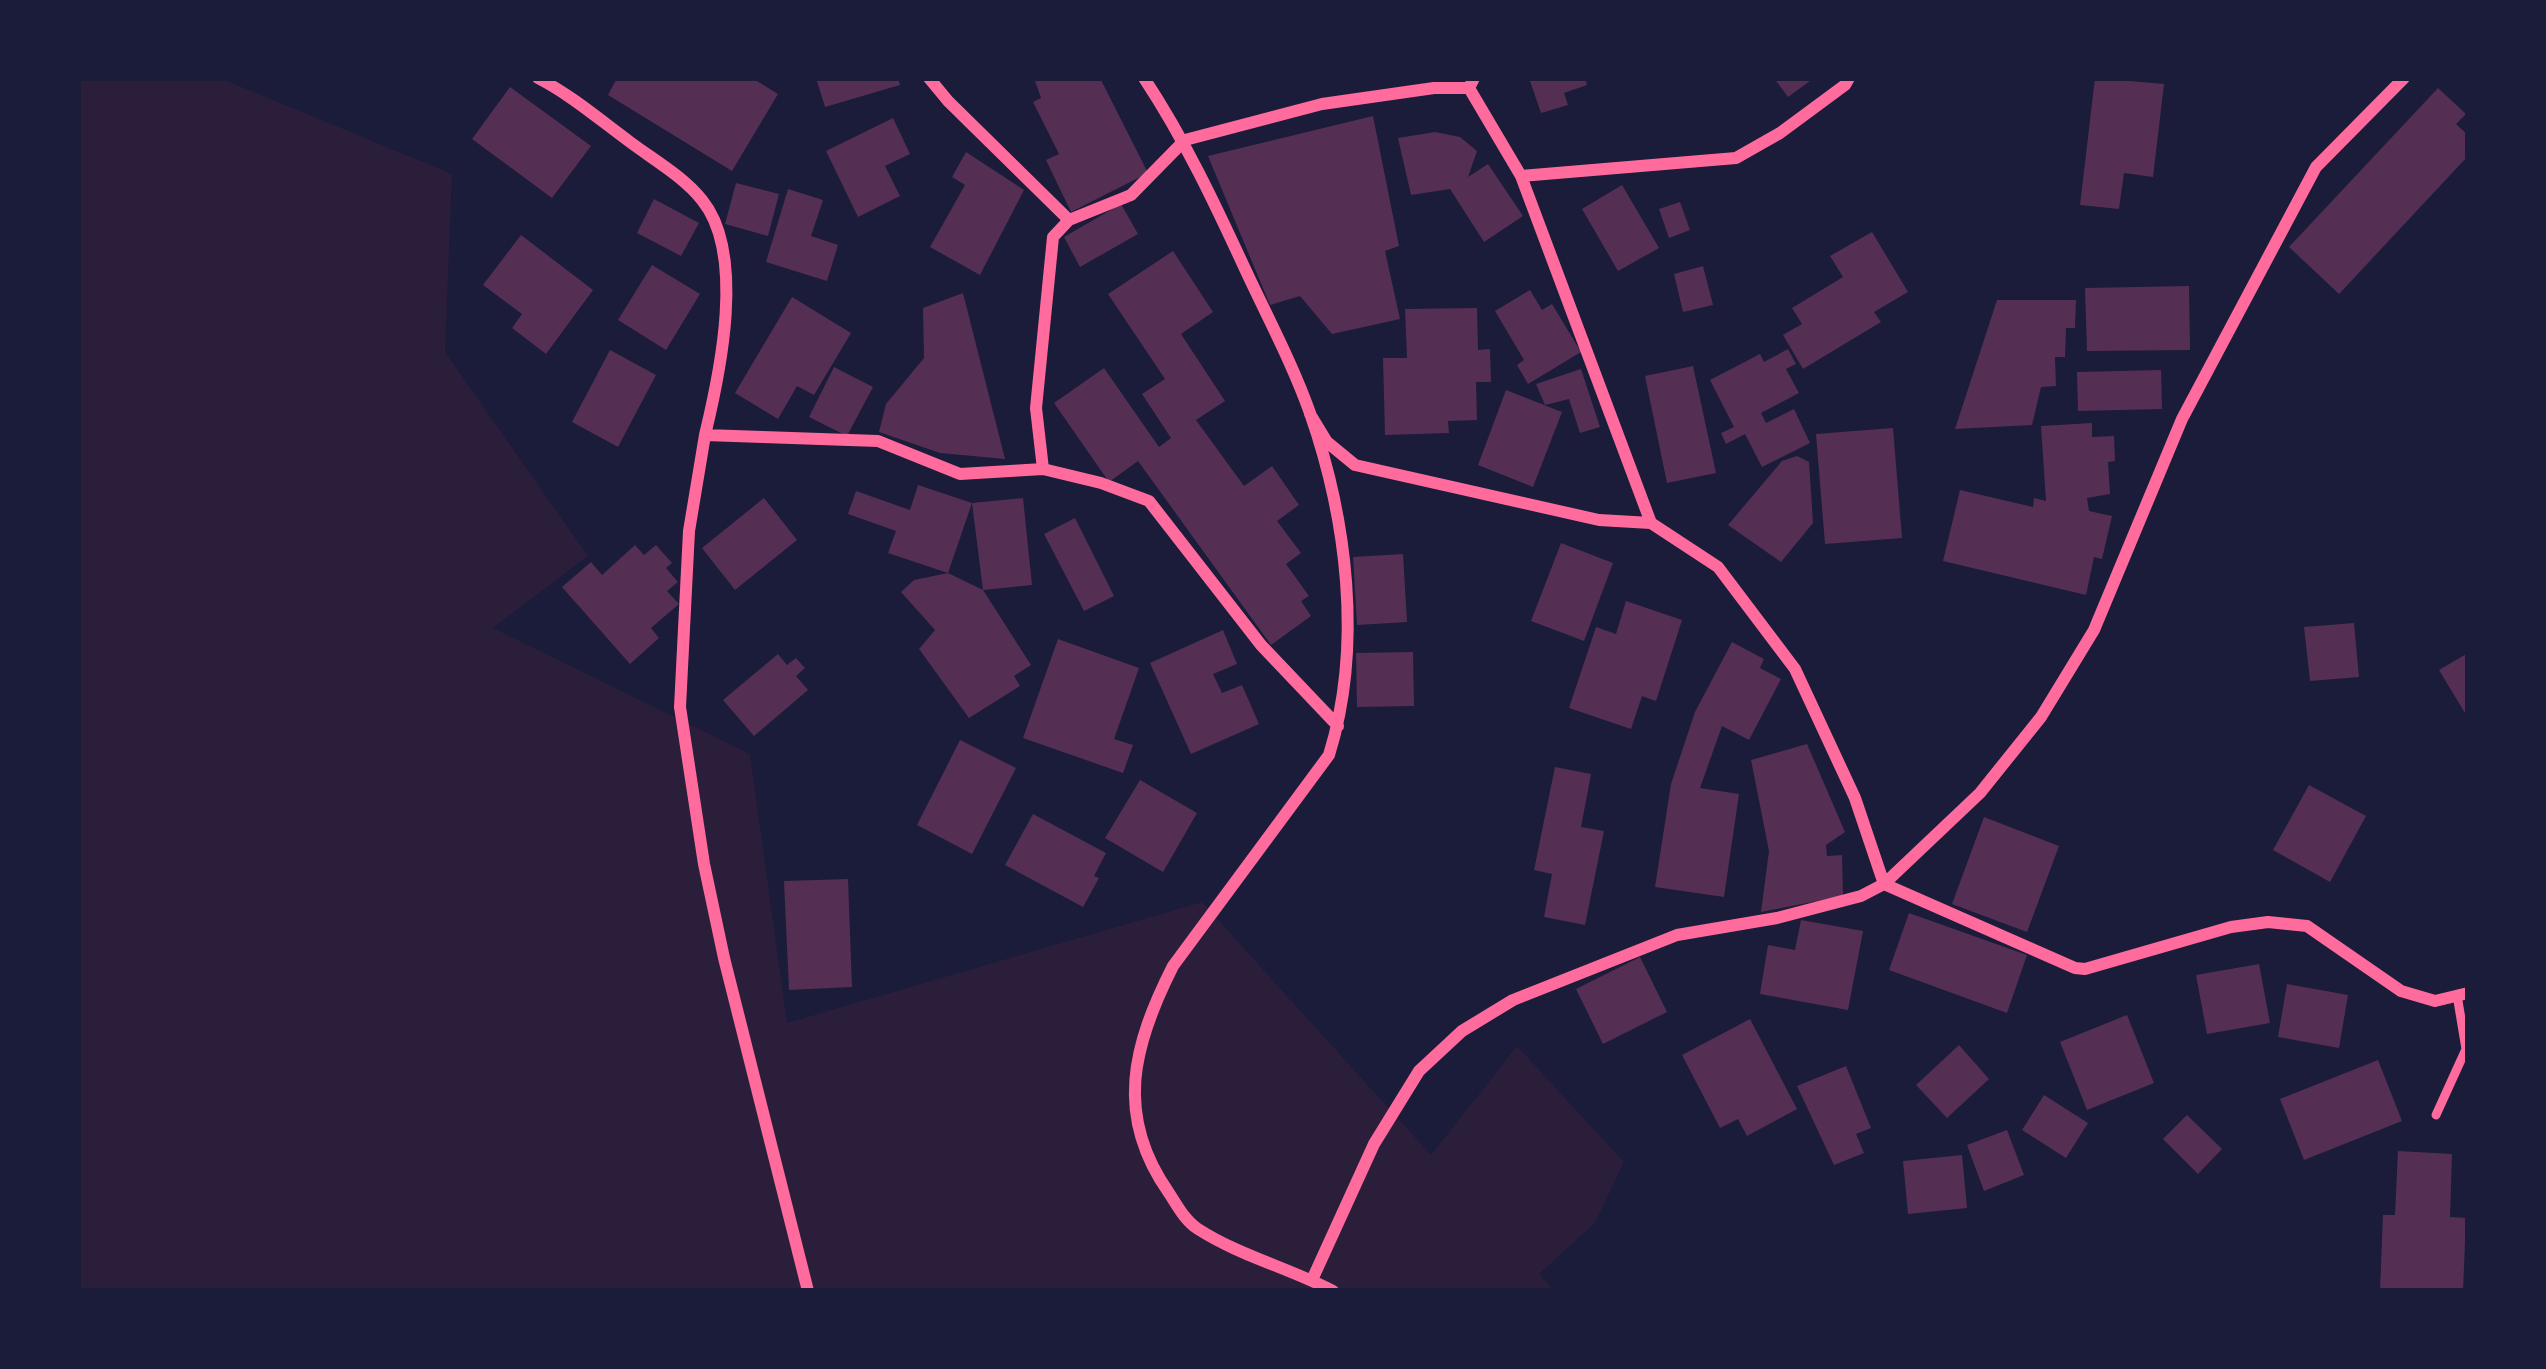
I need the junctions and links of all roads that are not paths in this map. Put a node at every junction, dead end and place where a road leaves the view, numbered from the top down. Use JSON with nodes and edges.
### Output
{"nodes":[{"id":1,"x":538,"y":78,"type":"edge"},
{"id":2,"x":929,"y":78,"type":"edge"},
{"id":3,"x":1144,"y":78,"type":"edge"},
{"id":4,"x":1849,"y":78,"type":"edge"},
{"id":5,"x":2404,"y":78,"type":"edge"},
{"id":6,"x":1471,"y":83,"type":"edge"},
{"id":7,"x":1184,"y":140,"type":"junction"},
{"id":8,"x":1521,"y":176,"type":"junction"},
{"id":9,"x":1069,"y":220,"type":"junction"},
{"id":10,"x":1310,"y":414,"type":"junction"},
{"id":11,"x":705,"y":435,"type":"junction"},
{"id":12,"x":1043,"y":469,"type":"junction"},
{"id":13,"x":1651,"y":523,"type":"junction"},
{"id":14,"x":1338,"y":726,"type":"junction"},
{"id":15,"x":1884,"y":884,"type":"junction"},
{"id":16,"x":2463,"y":994,"type":"edge"},
{"id":17,"x":2466,"y":1049,"type":"edge"},
{"id":18,"x":2468,"y":1065,"type":"edge"},
{"id":19,"x":2435,"y":1115,"type":"dead end"},
{"id":20,"x":1312,"y":1280,"type":"junction"},
{"id":21,"x":808,"y":1291,"type":"edge"},
{"id":22,"x":1333,"y":1291,"type":"edge"}],
"edges":[{"from":1,"to":11,"type":"street"},
{"from":2,"to":9,"type":"street"},
{"from":3,"to":7,"type":"street"},
{"from":4,"to":8,"type":"street"},
{"from":5,"to":15,"type":"street"},
{"from":6,"to":7,"type":"street"},
{"from":6,"to":8,"type":"street"},
{"from":7,"to":9,"type":"street"},
{"from":7,"to":10,"type":"street"},
{"from":8,"to":13,"type":"street"},
{"from":9,"to":12,"type":"street"},
{"from":10,"to":13,"type":"street"},
{"from":10,"to":14,"type":"street"},
{"from":11,"to":12,"type":"street"},
{"from":11,"to":21,"type":"street"},
{"from":12,"to":14,"type":"street"},
{"from":13,"to":15,"type":"street"},
{"from":14,"to":20,"type":"street"},
{"from":15,"to":16,"type":"street"},
{"from":15,"to":20,"type":"street"},
{"from":16,"to":17,"type":"lane"},
{"from":17,"to":18,"type":"lane"},
{"from":17,"to":19,"type":"lane"},
{"from":20,"to":22,"type":"street"}]}
